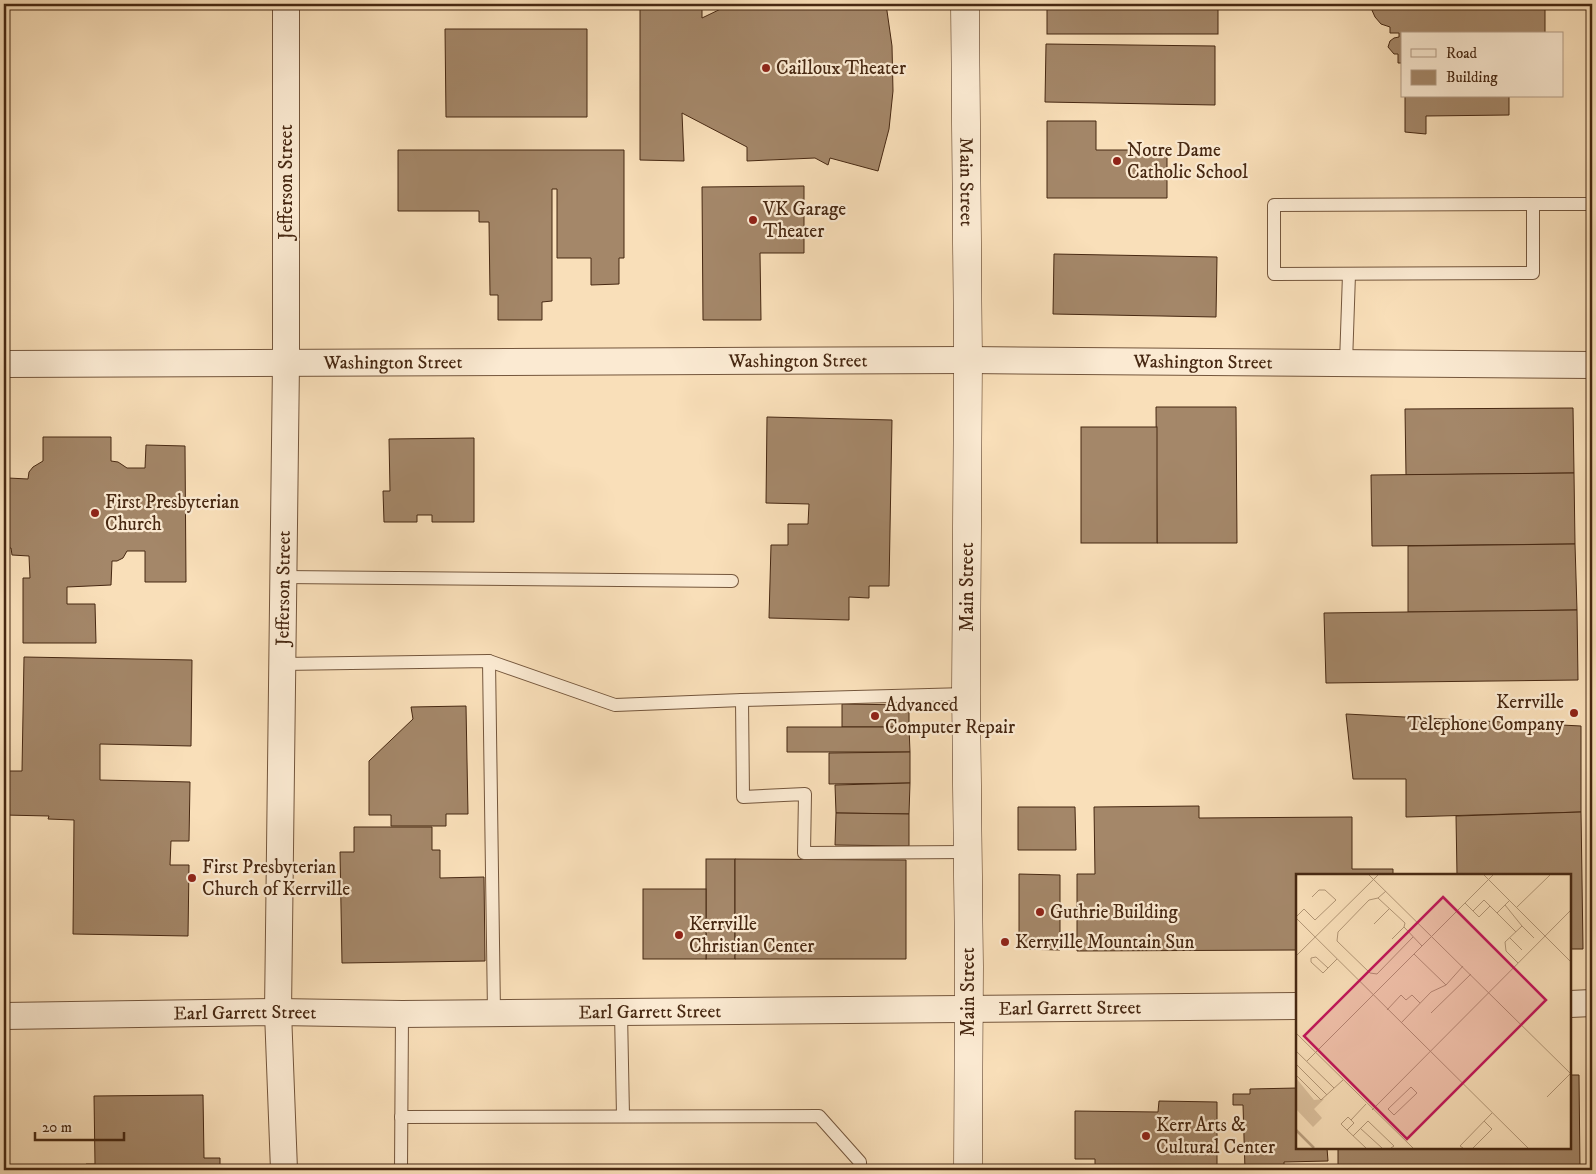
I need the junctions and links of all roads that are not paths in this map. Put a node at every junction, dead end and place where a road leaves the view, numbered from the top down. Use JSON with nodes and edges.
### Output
{"nodes":[{"id":1,"x":286,"y":4,"type":"edge"},
{"id":2,"x":965,"y":4,"type":"edge"},
{"id":3,"x":1533,"y":204,"type":"junction"},
{"id":4,"x":1592,"y":204,"type":"edge"},
{"id":5,"x":1349,"y":274,"type":"junction"},
{"id":6,"x":968,"y":360,"type":"junction"},
{"id":7,"x":286,"y":362,"type":"junction"},
{"id":8,"x":1346,"y":363,"type":"junction"},
{"id":9,"x":4,"y":364,"type":"edge"},
{"id":10,"x":1592,"y":365,"type":"edge"},
{"id":11,"x":283,"y":578,"type":"junction"},
{"id":12,"x":732,"y":582,"type":"dead end"},
{"id":13,"x":489,"y":661,"type":"junction"},
{"id":14,"x":282,"y":664,"type":"junction"},
{"id":15,"x":966,"y":694,"type":"junction"},
{"id":16,"x":742,"y":700,"type":"junction"},
{"id":17,"x":968,"y":852,"type":"junction"},
{"id":18,"x":1571,"y":1004,"type":"edge"},
{"id":19,"x":1592,"y":1004,"type":"edge"},
{"id":20,"x":1296,"y":1006,"type":"edge"},
{"id":21,"x":968,"y":1008,"type":"junction"},
{"id":22,"x":278,"y":1012,"type":"junction"},
{"id":23,"x":622,"y":1012,"type":"junction"},
{"id":24,"x":494,"y":1013,"type":"junction"},
{"id":25,"x":402,"y":1014,"type":"junction"},
{"id":26,"x":4,"y":1016,"type":"edge"},
{"id":27,"x":623,"y":1116,"type":"junction"},
{"id":28,"x":402,"y":1117,"type":"junction"},
{"id":29,"x":284,"y":1170,"type":"edge"},
{"id":30,"x":401,"y":1170,"type":"edge"},
{"id":31,"x":860,"y":1170,"type":"edge"},
{"id":32,"x":968,"y":1170,"type":"edge"}],
"edges":[{"from":1,"to":7,"type":"street","name":"Jefferson Street"},
{"from":2,"to":6,"type":"main road","name":"Main Street"},
{"from":3,"to":4,"type":"lane"},
{"from":3,"to":5,"type":"lane"},
{"from":3,"to":5,"type":"lane"},
{"from":5,"to":8,"type":"lane"},
{"from":6,"to":7,"type":"street","name":"Washington Street"},
{"from":6,"to":8,"type":"street","name":"Washington Street"},
{"from":6,"to":15,"type":"main road","name":"Main Street"},
{"from":7,"to":9,"type":"street","name":"Washington Street"},
{"from":7,"to":11,"type":"street","name":"Jefferson Street"},
{"from":8,"to":10,"type":"street","name":"Washington Street"},
{"from":11,"to":12,"type":"lane"},
{"from":11,"to":14,"type":"street","name":"Jefferson Street"},
{"from":13,"to":14,"type":"lane"},
{"from":13,"to":16,"type":"lane"},
{"from":13,"to":24,"type":"lane"},
{"from":14,"to":22,"type":"street","name":"Jefferson Street"},
{"from":15,"to":16,"type":"lane"},
{"from":15,"to":17,"type":"main road","name":"Main Street"},
{"from":16,"to":17,"type":"lane"},
{"from":17,"to":21,"type":"main road","name":"Main Street"},
{"from":18,"to":19,"type":"street"},
{"from":20,"to":21,"type":"street","name":"Earl Garrett Street"},
{"from":21,"to":23,"type":"street","name":"Earl Garrett Street"},
{"from":21,"to":32,"type":"main road","name":"Main Street"},
{"from":22,"to":25,"type":"street","name":"Earl Garrett Street"},
{"from":22,"to":26,"type":"street","name":"Earl Garrett Street"},
{"from":22,"to":29,"type":"street","name":"Jefferson Street"},
{"from":23,"to":24,"type":"street","name":"Earl Garrett Street"},
{"from":23,"to":27,"type":"lane"},
{"from":24,"to":25,"type":"street","name":"Earl Garrett Street"},
{"from":25,"to":28,"type":"lane"},
{"from":27,"to":28,"type":"lane"},
{"from":27,"to":31,"type":"lane"},
{"from":28,"to":30,"type":"lane"}]}
